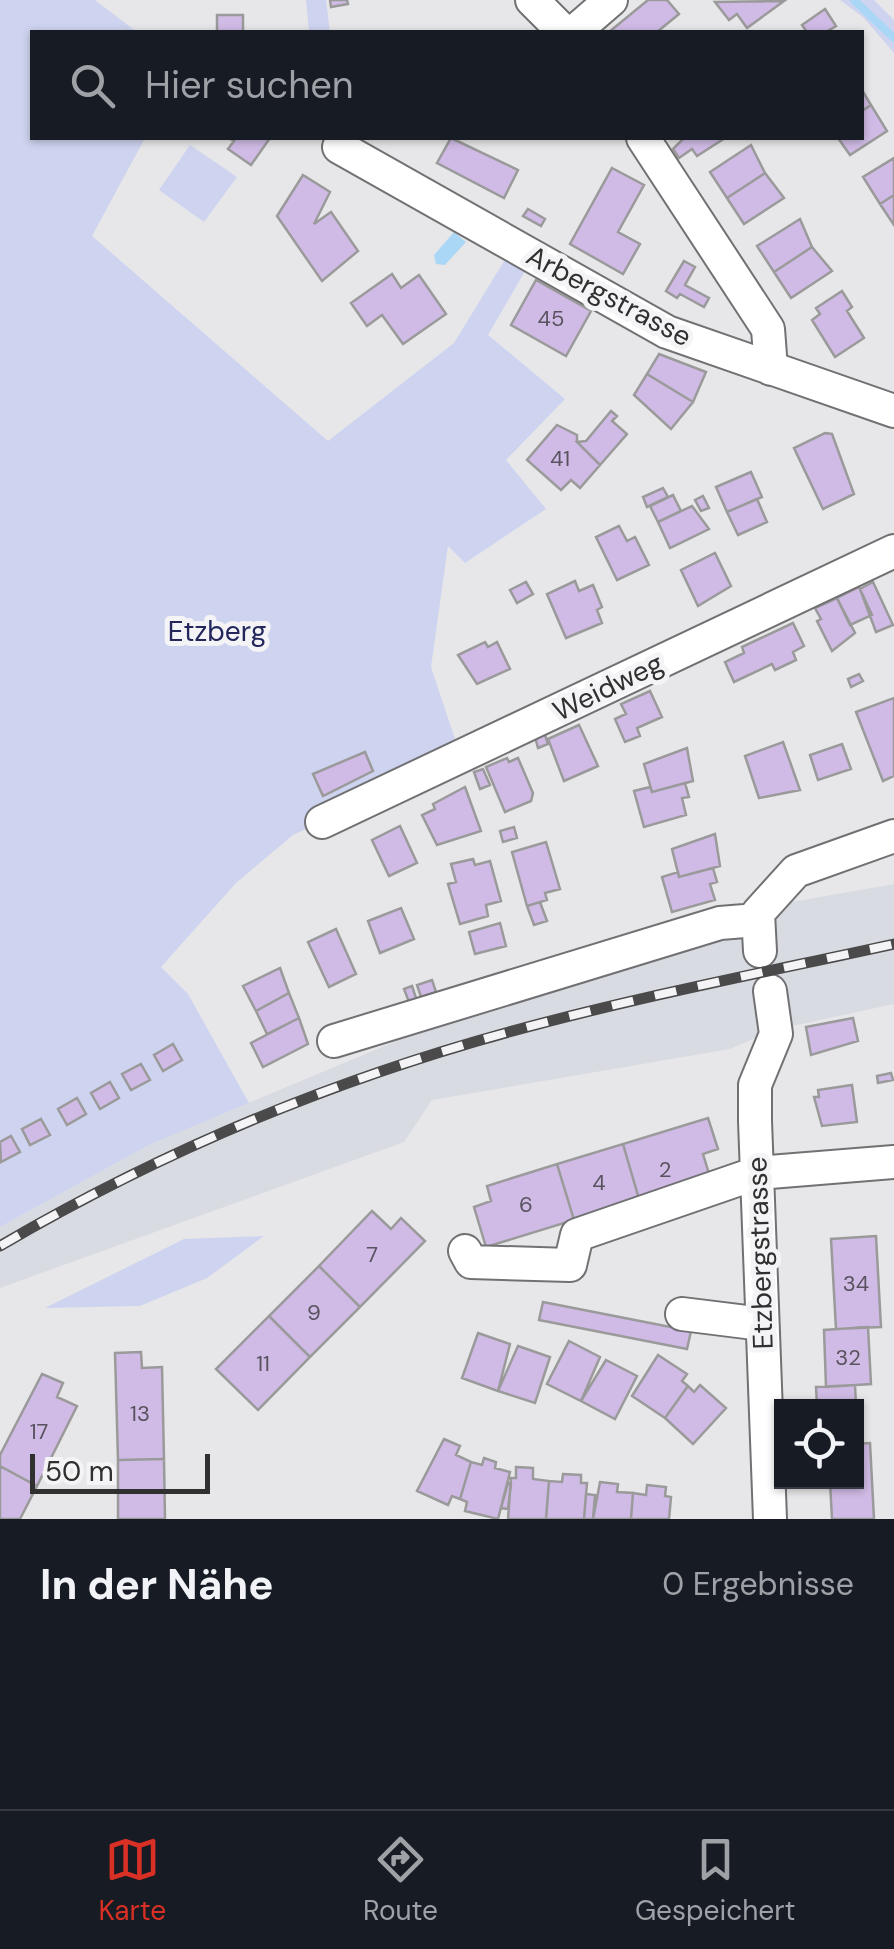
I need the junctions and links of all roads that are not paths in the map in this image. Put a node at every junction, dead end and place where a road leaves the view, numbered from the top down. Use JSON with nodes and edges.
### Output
{"nodes":[{"id":1,"x":532,"y":0,"type":"edge"},
{"id":2,"x":610,"y":0,"type":"edge"},
{"id":3,"x":562,"y":30,"type":"edge"},
{"id":4,"x":576,"y":30,"type":"edge"},
{"id":5,"x":645,"y":140,"type":"edge"},
{"id":6,"x":339,"y":146,"type":"dead end"},
{"id":7,"x":771,"y":369,"type":"junction"},
{"id":8,"x":894,"y":411,"type":"edge"},
{"id":9,"x":894,"y":551,"type":"edge"},
{"id":10,"x":322,"y":822,"type":"dead end"},
{"id":11,"x":894,"y":836,"type":"edge"},
{"id":12,"x":770,"y":991,"type":"dead end"},
{"id":13,"x":334,"y":1041,"type":"dead end"},
{"id":14,"x":894,"y":1162,"type":"edge"},
{"id":15,"x":757,"y":1173,"type":"junction"},
{"id":16,"x":464,"y":1251,"type":"dead end"},
{"id":17,"x":682,"y":1314,"type":"dead end"},
{"id":18,"x":762,"y":1324,"type":"junction"},
{"id":19,"x":770,"y":1519,"type":"edge"}],
"edges":[{"from":1,"to":3,"type":"street"},
{"from":2,"to":4,"type":"street"},
{"from":5,"to":7,"type":"street"},
{"from":6,"to":7,"type":"street","name":"Arbergstrasse"},
{"from":7,"to":8,"type":"street","name":"Arbergstrasse"},
{"from":9,"to":10,"type":"street","name":"Weidweg"},
{"from":11,"to":13,"type":"street"},
{"from":12,"to":15,"type":"street","name":"Etzbergstrasse"},
{"from":14,"to":15,"type":"street"},
{"from":15,"to":16,"type":"street"},
{"from":15,"to":18,"type":"street","name":"Etzbergstrasse"},
{"from":17,"to":18,"type":"street"},
{"from":18,"to":19,"type":"street","name":"Etzbergstrasse"}]}
